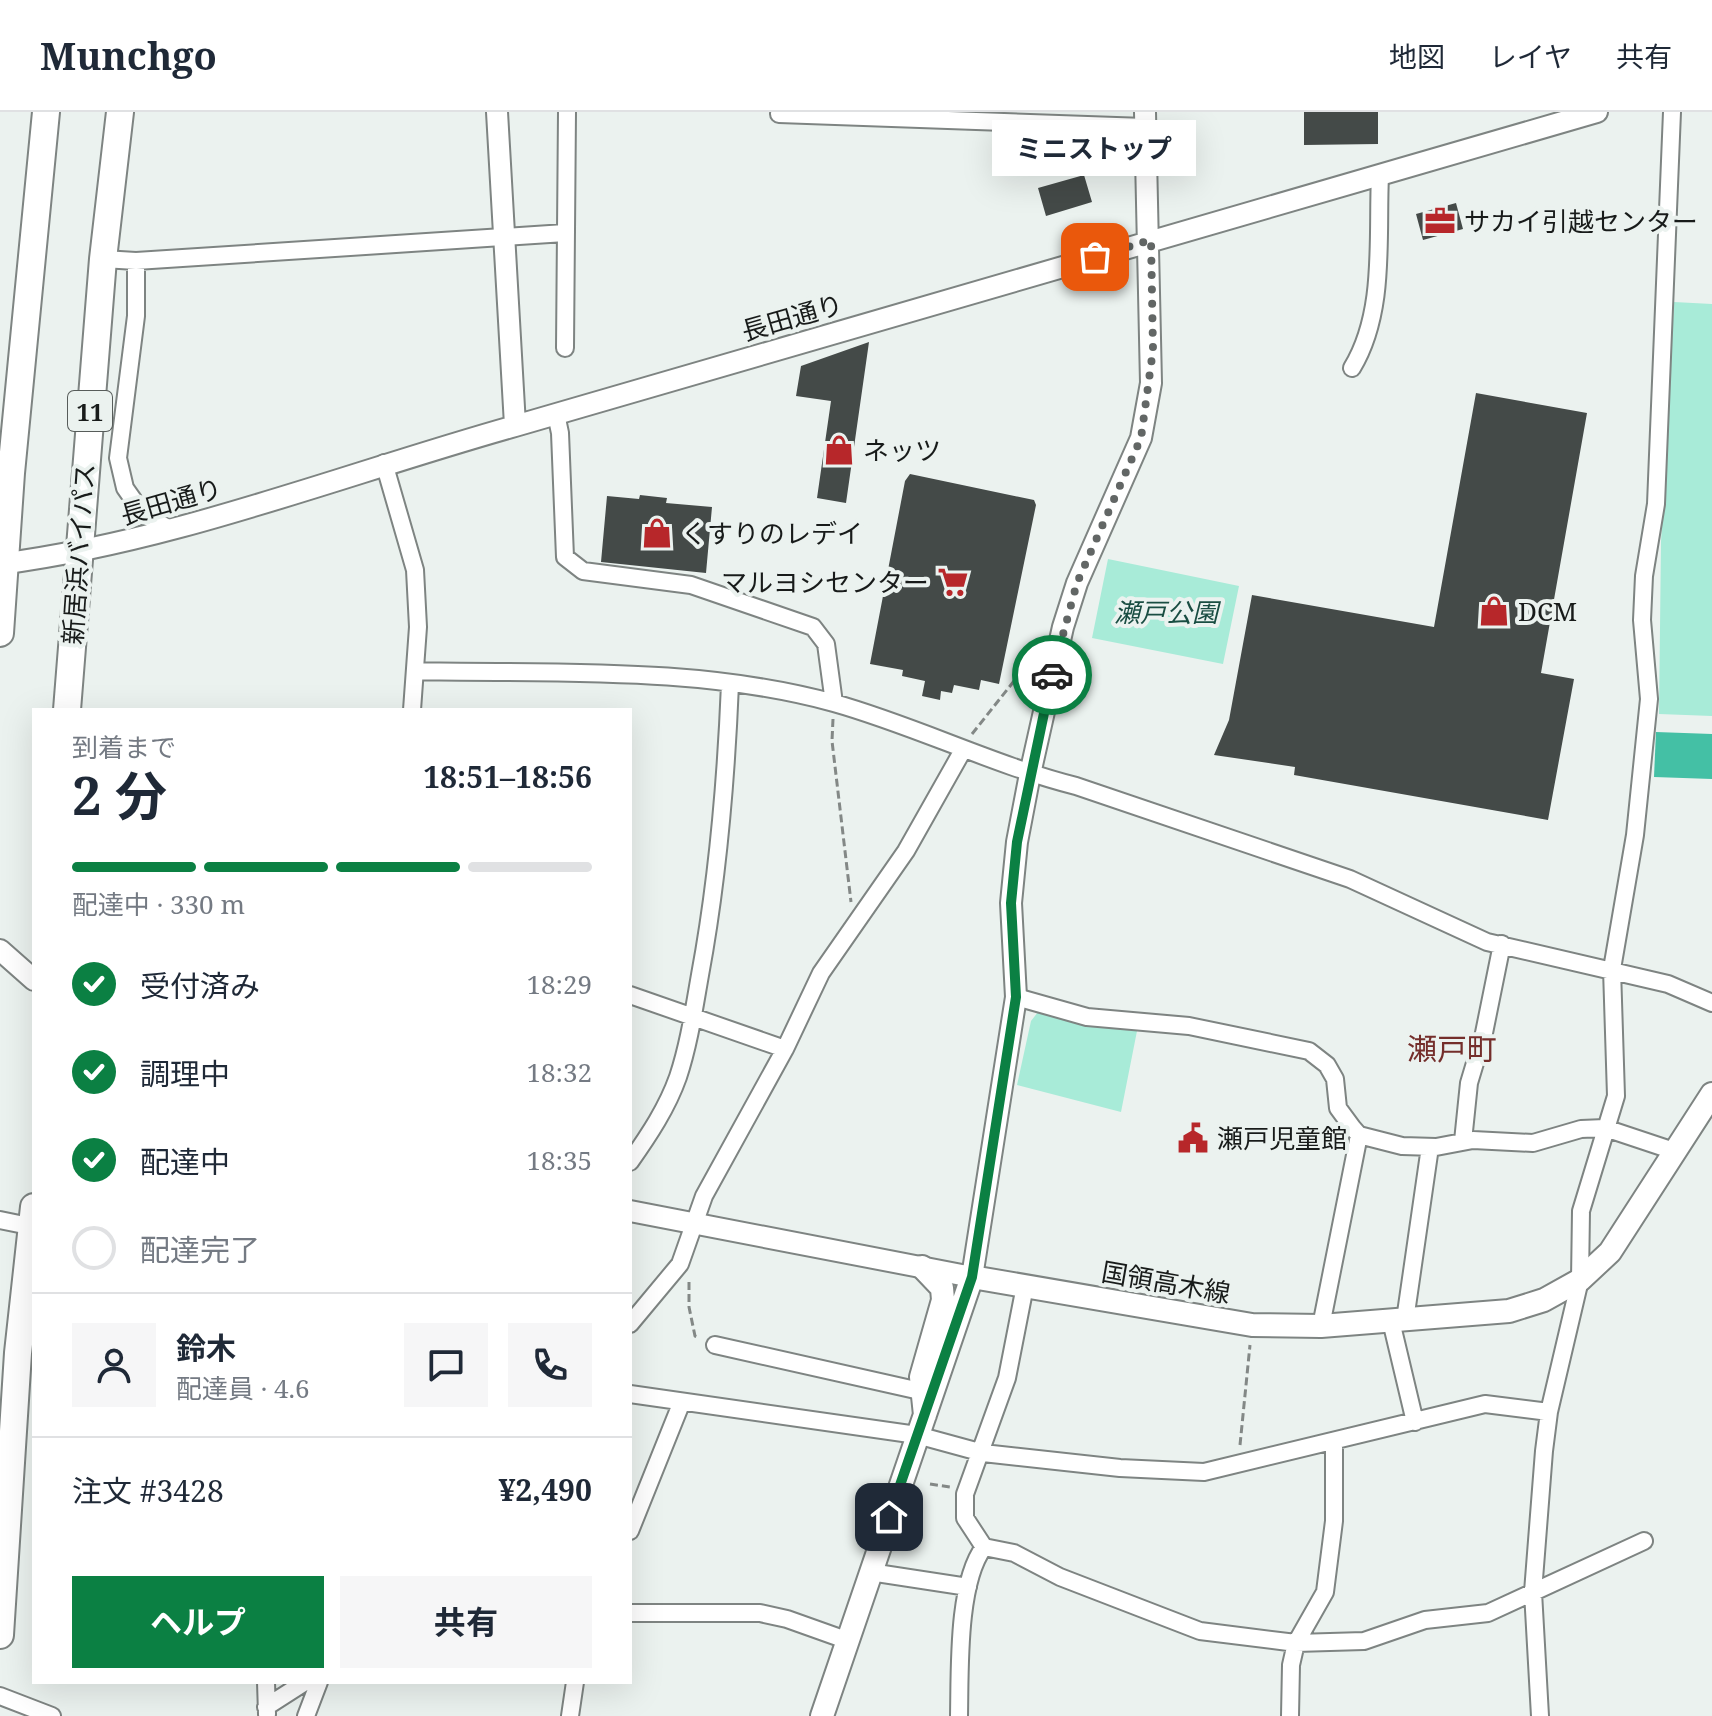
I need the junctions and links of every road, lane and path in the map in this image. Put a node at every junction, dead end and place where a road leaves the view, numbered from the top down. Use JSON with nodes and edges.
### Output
{"nodes":[{"id":1,"x":46,"y":112,"type":"edge"},
{"id":2,"x":120,"y":112,"type":"edge"},
{"id":3,"x":497,"y":112,"type":"edge"},
{"id":4,"x":567,"y":112,"type":"edge"},
{"id":5,"x":1597,"y":112,"type":"edge"},
{"id":6,"x":1672,"y":112,"type":"edge"},
{"id":7,"x":779,"y":114,"type":"edge"},
{"id":8,"x":1145,"y":120,"type":"edge"},
{"id":9,"x":1380,"y":175,"type":"junction"},
{"id":10,"x":565,"y":233,"type":"junction"},
{"id":11,"x":503,"y":238,"type":"junction"},
{"id":12,"x":1151,"y":240,"type":"junction"},
{"id":13,"x":103,"y":259,"type":"junction"},
{"id":14,"x":136,"y":261,"type":"junction"},
{"id":15,"x":565,"y":348,"type":"dead end"},
{"id":16,"x":1352,"y":368,"type":"dead end"},
{"id":17,"x":556,"y":414,"type":"junction"},
{"id":18,"x":515,"y":425,"type":"junction"},
{"id":19,"x":384,"y":463,"type":"junction"},
{"id":20,"x":172,"y":530,"type":"junction"},
{"id":21,"x":77,"y":553,"type":"junction"},
{"id":22,"x":2,"y":564,"type":"edge"},
{"id":23,"x":1063,"y":627,"type":"junction"},
{"id":24,"x":0,"y":633,"type":"edge"},
{"id":25,"x":415,"y":671,"type":"junction"},
{"id":26,"x":730,"y":684,"type":"junction"},
{"id":27,"x":834,"y":703,"type":"junction"},
{"id":28,"x":67,"y":708,"type":"edge"},
{"id":29,"x":412,"y":708,"type":"edge"},
{"id":30,"x":963,"y":750,"type":"junction"},
{"id":31,"x":1030,"y":774,"type":"junction"},
{"id":32,"x":854,"y":923,"type":"junction"},
{"id":33,"x":1502,"y":944,"type":"junction"},
{"id":34,"x":0,"y":950,"type":"edge"},
{"id":35,"x":1612,"y":969,"type":"junction"},
{"id":36,"x":32,"y":978,"type":"edge"},
{"id":37,"x":632,"y":996,"type":"edge"},
{"id":38,"x":1016,"y":997,"type":"junction"},
{"id":39,"x":1712,"y":1003,"type":"edge"},
{"id":40,"x":692,"y":1017,"type":"junction"},
{"id":41,"x":785,"y":1049,"type":"junction"},
{"id":42,"x":1712,"y":1094,"type":"edge"},
{"id":43,"x":1702,"y":1126,"type":"edge"},
{"id":44,"x":1605,"y":1128,"type":"junction"},
{"id":45,"x":1359,"y":1135,"type":"junction"},
{"id":46,"x":1463,"y":1141,"type":"junction"},
{"id":47,"x":1430,"y":1147,"type":"junction"},
{"id":48,"x":1677,"y":1152,"type":"junction"},
{"id":49,"x":632,"y":1159,"type":"edge"},
{"id":50,"x":632,"y":1211,"type":"edge"},
{"id":51,"x":0,"y":1220,"type":"edge"},
{"id":52,"x":32,"y":1220,"type":"edge"},
{"id":53,"x":697,"y":1225,"type":"junction"},
{"id":54,"x":32,"y":1229,"type":"edge"},
{"id":55,"x":680,"y":1264,"type":"junction"},
{"id":56,"x":922,"y":1267,"type":"junction"},
{"id":57,"x":972,"y":1277,"type":"junction"},
{"id":58,"x":1580,"y":1280,"type":"junction"},
{"id":59,"x":1025,"y":1286,"type":"junction"},
{"id":60,"x":1398,"y":1320,"type":"junction"},
{"id":61,"x":632,"y":1322,"type":"edge"},
{"id":62,"x":1252,"y":1325,"type":"junction"},
{"id":63,"x":1321,"y":1326,"type":"junction"},
{"id":64,"x":715,"y":1345,"type":"joint"},
{"id":65,"x":920,"y":1391,"type":"junction"},
{"id":66,"x":632,"y":1394,"type":"edge"},
{"id":67,"x":681,"y":1404,"type":"junction"},
{"id":68,"x":1549,"y":1412,"type":"junction"},
{"id":69,"x":1415,"y":1422,"type":"junction"},
{"id":70,"x":921,"y":1426,"type":"junction"},
{"id":71,"x":1334,"y":1442,"type":"junction"},
{"id":72,"x":983,"y":1453,"type":"junction"},
{"id":73,"x":1238,"y":1466,"type":"junction"},
{"id":74,"x":632,"y":1526,"type":"edge"},
{"id":75,"x":1644,"y":1541,"type":"dead end"},
{"id":76,"x":984,"y":1547,"type":"junction"},
{"id":77,"x":870,"y":1572,"type":"junction"},
{"id":78,"x":968,"y":1587,"type":"junction"},
{"id":79,"x":1533,"y":1592,"type":"junction"},
{"id":80,"x":632,"y":1613,"type":"edge"},
{"id":81,"x":0,"y":1635,"type":"edge"},
{"id":82,"x":846,"y":1640,"type":"junction"},
{"id":83,"x":1296,"y":1643,"type":"junction"},
{"id":84,"x":266,"y":1684,"type":"edge"},
{"id":85,"x":302,"y":1684,"type":"edge"},
{"id":86,"x":318,"y":1684,"type":"edge"},
{"id":87,"x":575,"y":1684,"type":"edge"},
{"id":88,"x":0,"y":1696,"type":"edge"},
{"id":89,"x":267,"y":1712,"type":"edge"},
{"id":90,"x":52,"y":1716,"type":"edge"},
{"id":91,"x":306,"y":1716,"type":"edge"},
{"id":92,"x":570,"y":1716,"type":"edge"},
{"id":93,"x":822,"y":1716,"type":"edge"},
{"id":94,"x":959,"y":1716,"type":"edge"},
{"id":95,"x":1290,"y":1716,"type":"edge"},
{"id":96,"x":1540,"y":1716,"type":"edge"}],
"edges":[{"from":1,"to":22,"type":"highway"},
{"from":2,"to":13,"type":"highway","name":"新居浜バイパス","number":"11"},
{"from":3,"to":11,"type":"street"},
{"from":4,"to":10,"type":"street"},
{"from":5,"to":9,"type":"street","name":"長田通り"},
{"from":6,"to":35,"type":"street"},
{"from":7,"to":8,"type":"street"},
{"from":8,"to":12,"type":"street"},
{"from":9,"to":12,"type":"street","name":"長田通り"},
{"from":9,"to":16,"type":"street"},
{"from":10,"to":11,"type":"street"},
{"from":10,"to":15,"type":"street"},
{"from":11,"to":14,"type":"street"},
{"from":11,"to":18,"type":"street"},
{"from":12,"to":17,"type":"street","name":"長田通り"},
{"from":12,"to":23,"type":"street"},
{"from":13,"to":14,"type":"street"},
{"from":13,"to":21,"type":"highway","name":"新居浜バイパス","number":"11"},
{"from":14,"to":20,"type":"street"},
{"from":17,"to":18,"type":"street","name":"長田通り"},
{"from":17,"to":27,"type":"street"},
{"from":18,"to":19,"type":"street","name":"長田通り"},
{"from":19,"to":20,"type":"street","name":"長田通り"},
{"from":19,"to":25,"type":"street"},
{"from":20,"to":21,"type":"street","name":"長田通り"},
{"from":21,"to":22,"type":"street","name":"長田通り"},
{"from":21,"to":28,"type":"highway","name":"新居浜バイパス","number":"11"},
{"from":22,"to":24,"type":"highway"},
{"from":23,"to":30,"type":"path"},
{"from":23,"to":31,"type":"street"},
{"from":25,"to":26,"type":"street"},
{"from":25,"to":29,"type":"street"},
{"from":26,"to":27,"type":"street"},
{"from":26,"to":40,"type":"street"},
{"from":27,"to":30,"type":"street"},
{"from":27,"to":32,"type":"path"},
{"from":30,"to":31,"type":"street"},
{"from":30,"to":32,"type":"street"},
{"from":31,"to":33,"type":"street"},
{"from":31,"to":38,"type":"street"},
{"from":32,"to":41,"type":"street"},
{"from":33,"to":35,"type":"street"},
{"from":33,"to":46,"type":"street"},
{"from":34,"to":36,"type":"street"},
{"from":35,"to":39,"type":"street"},
{"from":35,"to":44,"type":"street"},
{"from":37,"to":40,"type":"street"},
{"from":38,"to":45,"type":"street"},
{"from":38,"to":57,"type":"street"},
{"from":40,"to":41,"type":"street"},
{"from":40,"to":49,"type":"street"},
{"from":41,"to":53,"type":"street"},
{"from":42,"to":43,"type":"main road","name":"国領高木線"},
{"from":43,"to":48,"type":"main road","name":"国領高木線"},
{"from":44,"to":46,"type":"street"},
{"from":44,"to":48,"type":"street"},
{"from":44,"to":58,"type":"street"},
{"from":45,"to":47,"type":"street"},
{"from":45,"to":63,"type":"street"},
{"from":46,"to":47,"type":"street"},
{"from":47,"to":60,"type":"street"},
{"from":48,"to":58,"type":"main road","name":"国領高木線"},
{"from":50,"to":53,"type":"street"},
{"from":51,"to":52,"type":"street"},
{"from":53,"to":55,"type":"street"},
{"from":53,"to":56,"type":"street"},
{"from":54,"to":81,"type":"highway"},
{"from":55,"to":61,"type":"street"},
{"from":55,"to":64,"type":"path"},
{"from":56,"to":57,"type":"street"},
{"from":56,"to":65,"type":"main road"},
{"from":57,"to":59,"type":"main road","name":"国領高木線"},
{"from":57,"to":70,"type":"main road"},
{"from":58,"to":60,"type":"main road","name":"国領高木線"},
{"from":58,"to":68,"type":"street"},
{"from":59,"to":62,"type":"main road","name":"国領高木線"},
{"from":59,"to":72,"type":"street"},
{"from":60,"to":63,"type":"main road","name":"国領高木線"},
{"from":60,"to":69,"type":"street"},
{"from":62,"to":63,"type":"main road","name":"国領高木線"},
{"from":62,"to":73,"type":"path"},
{"from":64,"to":65,"type":"street"},
{"from":65,"to":70,"type":"main road"},
{"from":66,"to":67,"type":"street"},
{"from":67,"to":70,"type":"street"},
{"from":67,"to":74,"type":"street"},
{"from":68,"to":69,"type":"street"},
{"from":68,"to":79,"type":"street"},
{"from":69,"to":71,"type":"street"},
{"from":70,"to":72,"type":"street"},
{"from":70,"to":77,"type":"main road"},
{"from":71,"to":73,"type":"street"},
{"from":71,"to":83,"type":"street"},
{"from":72,"to":73,"type":"street"},
{"from":72,"to":76,"type":"street"},
{"from":75,"to":79,"type":"street"},
{"from":76,"to":78,"type":"street"},
{"from":76,"to":83,"type":"street"},
{"from":77,"to":78,"type":"street"},
{"from":77,"to":82,"type":"main road"},
{"from":78,"to":94,"type":"street"},
{"from":79,"to":83,"type":"street"},
{"from":79,"to":96,"type":"street"},
{"from":80,"to":82,"type":"street"},
{"from":82,"to":93,"type":"main road"},
{"from":83,"to":95,"type":"street"},
{"from":84,"to":89,"type":"street"},
{"from":85,"to":89,"type":"street"},
{"from":86,"to":91,"type":"street"},
{"from":87,"to":92,"type":"street"},
{"from":88,"to":90,"type":"street"}]}
